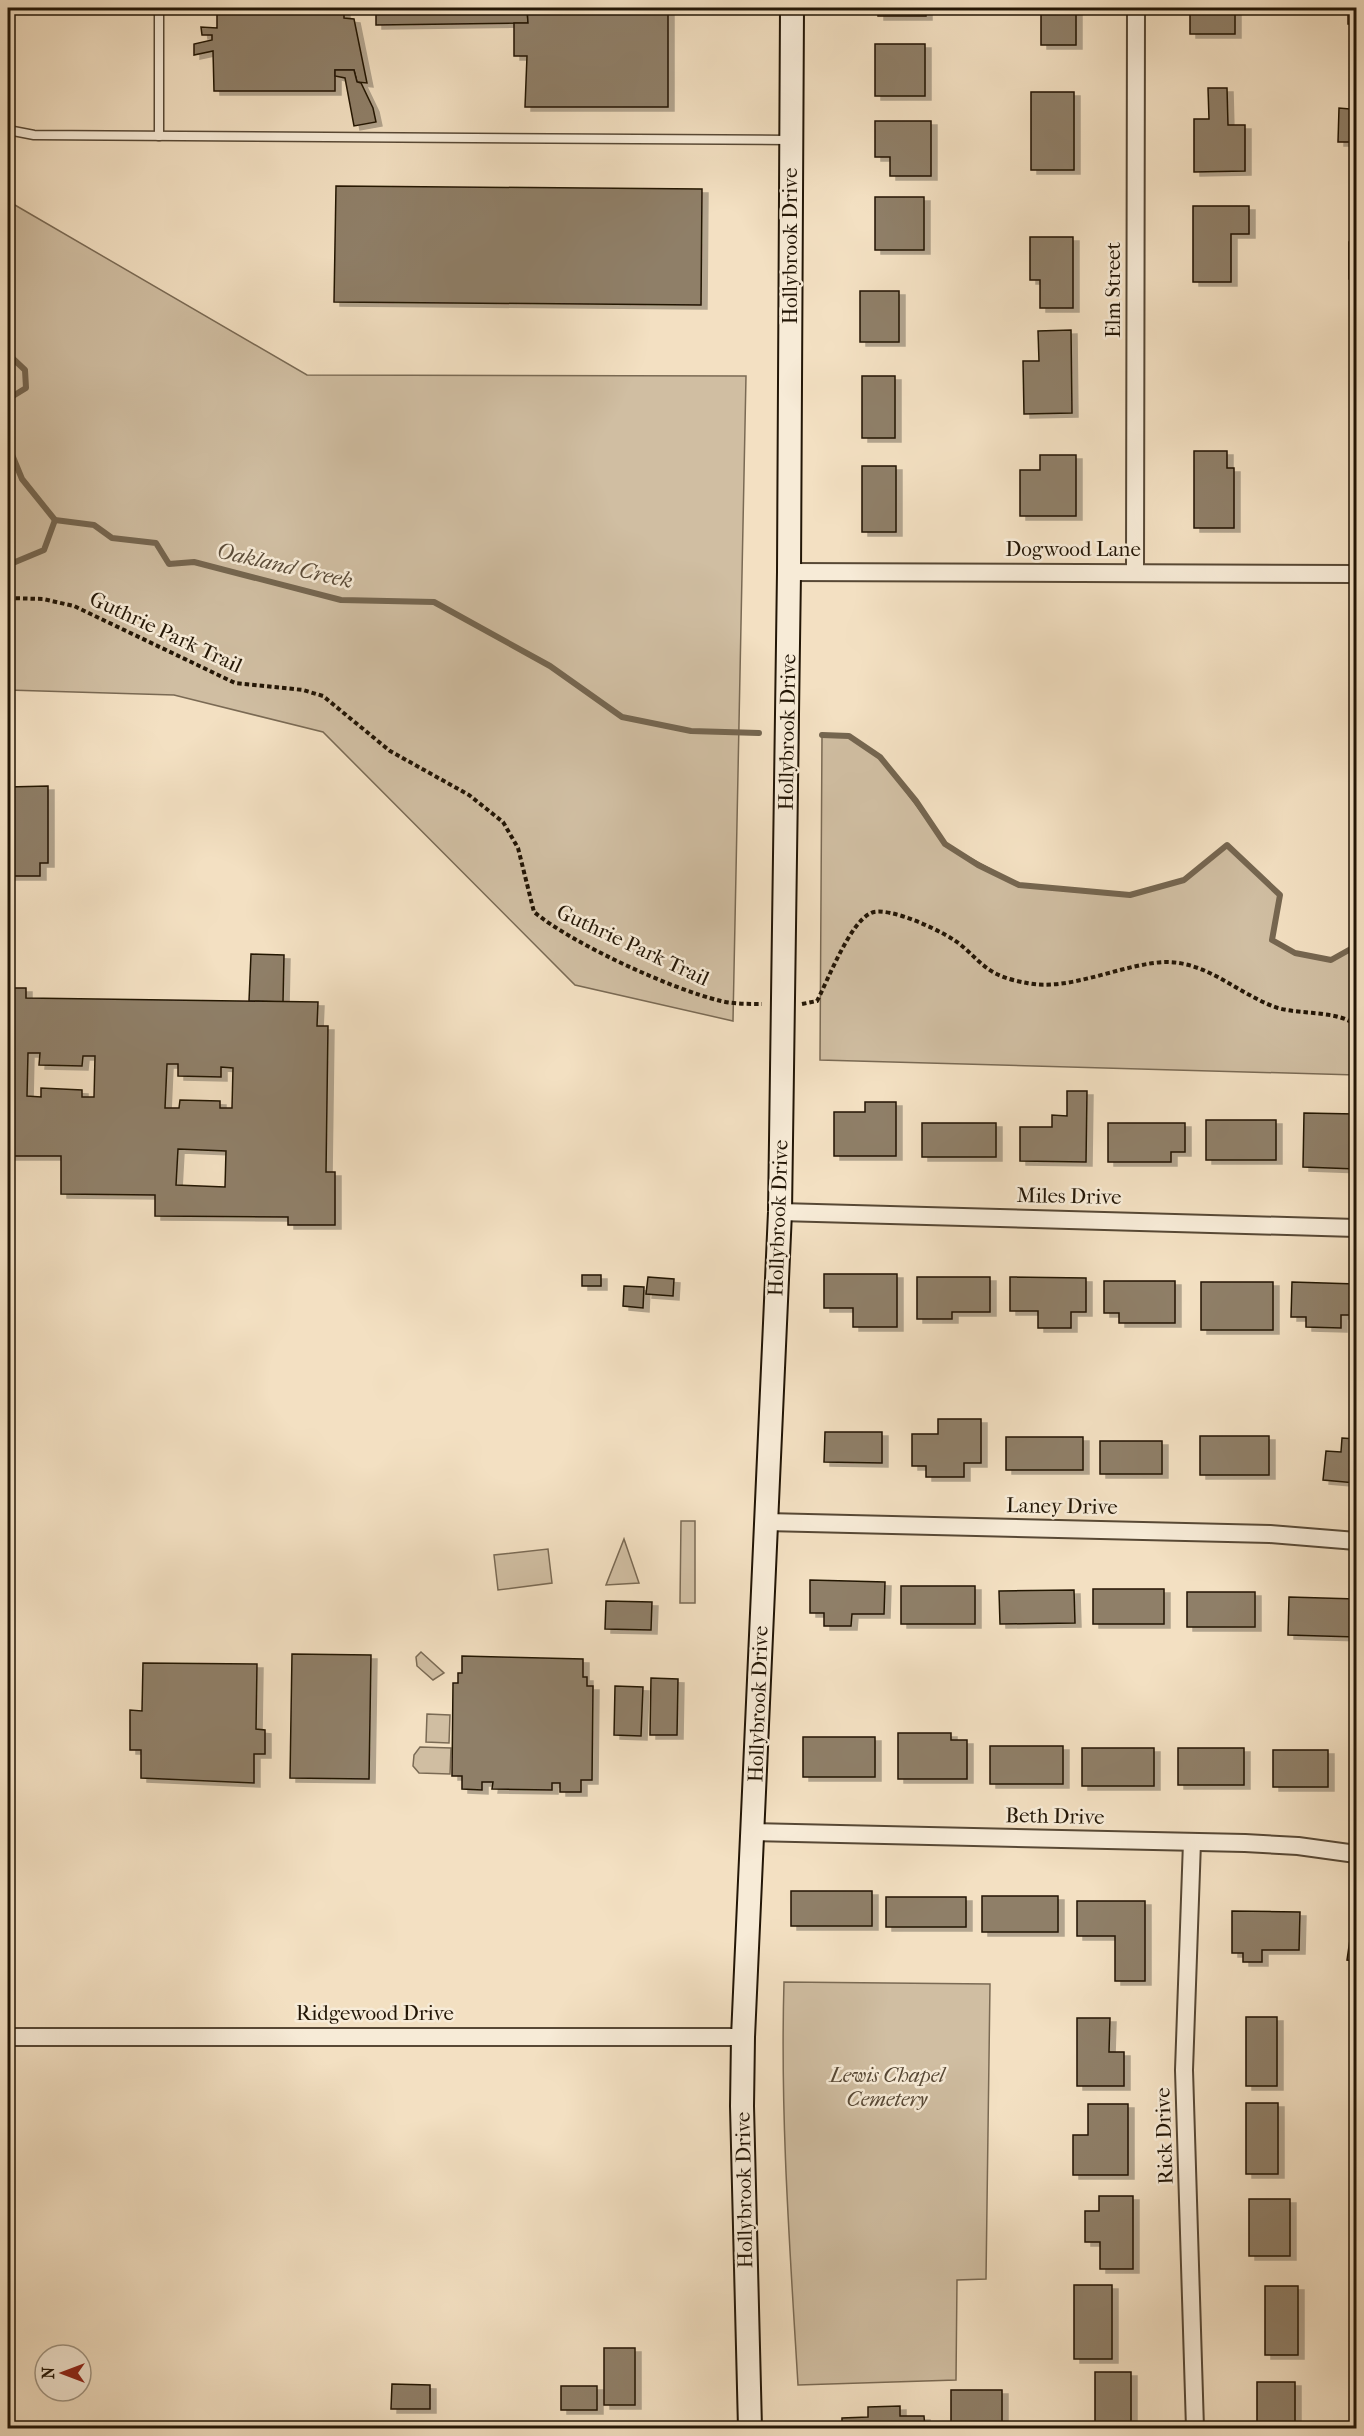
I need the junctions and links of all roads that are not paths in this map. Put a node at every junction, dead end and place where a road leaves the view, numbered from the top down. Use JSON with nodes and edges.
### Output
{"nodes":[{"id":1,"x":159,"y":8,"type":"edge"},
{"id":2,"x":792,"y":8,"type":"edge"},
{"id":3,"x":1136,"y":8,"type":"edge"},
{"id":4,"x":8,"y":129,"type":"edge"},
{"id":5,"x":159,"y":136,"type":"junction"},
{"id":6,"x":791,"y":140,"type":"junction"},
{"id":7,"x":789,"y":572,"type":"junction"},
{"id":8,"x":1135,"y":572,"type":"junction"},
{"id":9,"x":1356,"y":574,"type":"edge"},
{"id":10,"x":780,"y":1212,"type":"junction"},
{"id":11,"x":1356,"y":1228,"type":"edge"},
{"id":12,"x":766,"y":1522,"type":"junction"},
{"id":13,"x":1356,"y":1540,"type":"edge"},
{"id":14,"x":753,"y":1832,"type":"junction"},
{"id":15,"x":1192,"y":1842,"type":"junction"},
{"id":16,"x":1356,"y":1854,"type":"edge"},
{"id":17,"x":8,"y":2037,"type":"edge"},
{"id":18,"x":743,"y":2037,"type":"junction"},
{"id":19,"x":750,"y":2428,"type":"edge"},
{"id":20,"x":1195,"y":2428,"type":"edge"}],
"edges":[{"from":1,"to":5,"type":"lane"},
{"from":2,"to":6,"type":"main road","name":"Hollybrook Drive"},
{"from":3,"to":8,"type":"street","name":"Elm Street"},
{"from":4,"to":5,"type":"lane"},
{"from":5,"to":6,"type":"lane"},
{"from":6,"to":7,"type":"main road","name":"Hollybrook Drive"},
{"from":7,"to":8,"type":"street","name":"Dogwood Lane"},
{"from":7,"to":10,"type":"main road","name":"Hollybrook Drive"},
{"from":8,"to":9,"type":"street","name":"Dogwood Lane"},
{"from":10,"to":11,"type":"street","name":"Miles Drive"},
{"from":10,"to":12,"type":"main road","name":"Hollybrook Drive"},
{"from":12,"to":13,"type":"street","name":"Laney Drive"},
{"from":12,"to":14,"type":"main road","name":"Hollybrook Drive"},
{"from":14,"to":15,"type":"street","name":"Beth Drive"},
{"from":14,"to":18,"type":"main road","name":"Hollybrook Drive"},
{"from":15,"to":16,"type":"street","name":"Beth Drive"},
{"from":15,"to":20,"type":"street","name":"Rick Drive"},
{"from":17,"to":18,"type":"street","name":"Ridgewood Drive"},
{"from":18,"to":19,"type":"main road","name":"Hollybrook Drive"}]}
